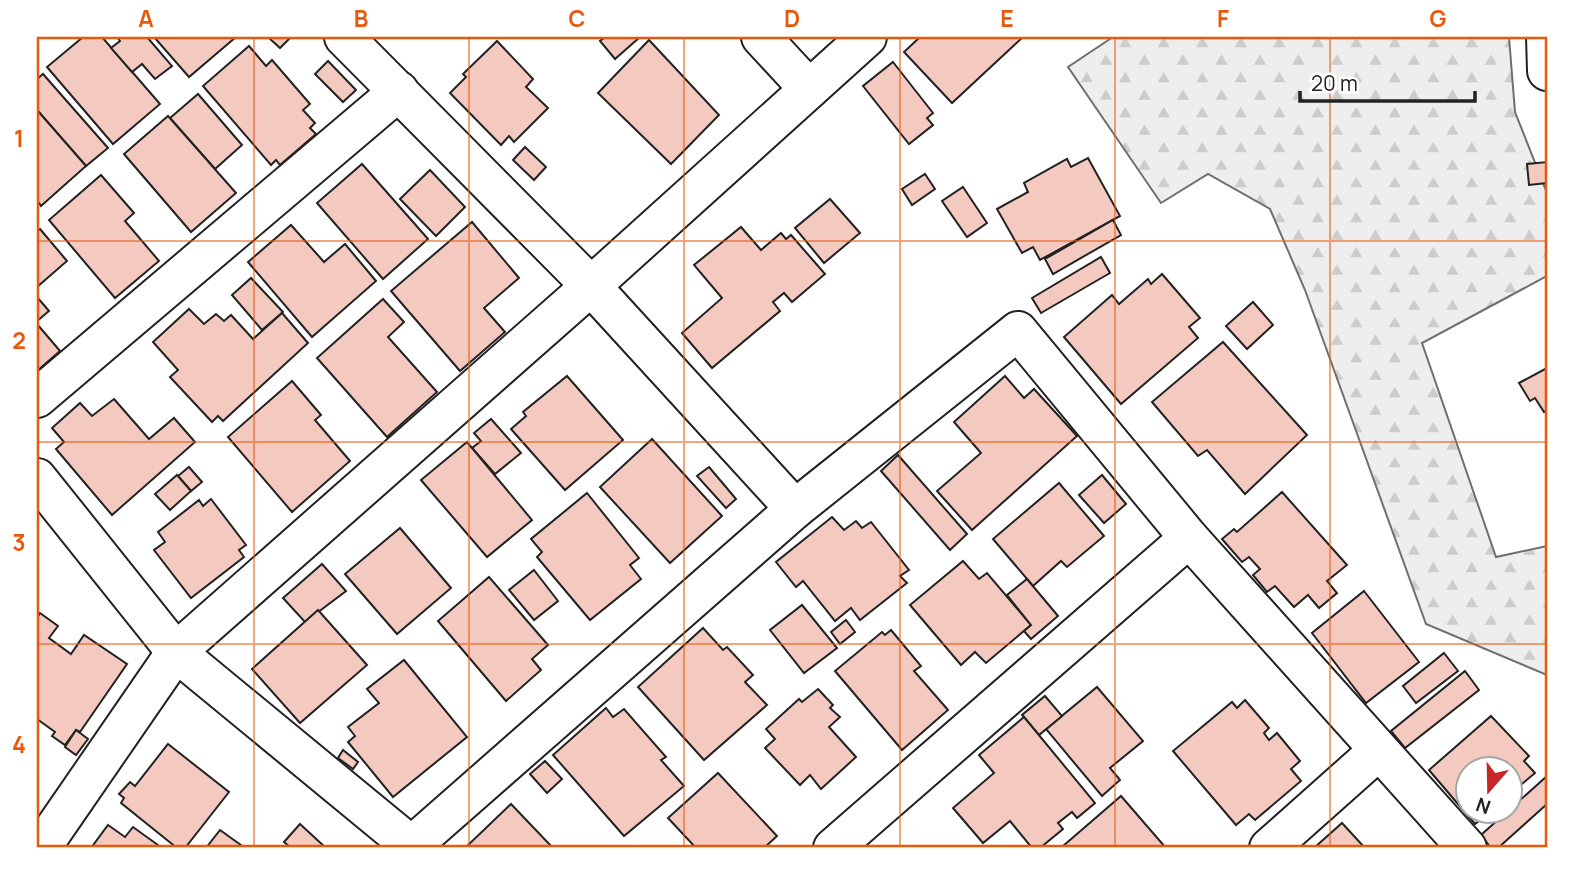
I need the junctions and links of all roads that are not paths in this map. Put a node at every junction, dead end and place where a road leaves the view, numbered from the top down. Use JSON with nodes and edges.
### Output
{"nodes":[{"id":1,"x":344,"y":37,"type":"edge"},
{"id":2,"x":761,"y":37,"type":"edge"},
{"id":3,"x":867,"y":37,"type":"edge"},
{"id":4,"x":1546,"y":37,"type":"edge"},
{"id":5,"x":1547,"y":71,"type":"edge"},
{"id":6,"x":809,"y":89,"type":"junction"},
{"id":7,"x":400,"y":91,"type":"junction"},
{"id":8,"x":591,"y":286,"type":"junction"},
{"id":9,"x":37,"y":398,"type":"edge"},
{"id":10,"x":37,"y":478,"type":"edge"},
{"id":11,"x":795,"y":509,"type":"junction"},
{"id":12,"x":1189,"y":538,"type":"junction"},
{"id":13,"x":176,"y":652,"type":"junction"},
{"id":14,"x":1378,"y":751,"type":"junction"},
{"id":15,"x":41,"y":848,"type":"edge"},
{"id":16,"x":412,"y":848,"type":"edge"},
{"id":17,"x":833,"y":848,"type":"edge"},
{"id":18,"x":1269,"y":848,"type":"edge"},
{"id":19,"x":1467,"y":848,"type":"edge"}],
"edges":[{"from":1,"to":7,"type":"street"},
{"from":2,"to":6,"type":"street"},
{"from":3,"to":6,"type":"street"},
{"from":4,"to":5,"type":"street"},
{"from":6,"to":8,"type":"street"},
{"from":7,"to":8,"type":"street"},
{"from":7,"to":9,"type":"street"},
{"from":8,"to":11,"type":"street"},
{"from":8,"to":13,"type":"street"},
{"from":10,"to":13,"type":"street"},
{"from":11,"to":12,"type":"street"},
{"from":11,"to":16,"type":"street"},
{"from":12,"to":14,"type":"street"},
{"from":12,"to":17,"type":"street"},
{"from":13,"to":15,"type":"street"},
{"from":13,"to":16,"type":"street"},
{"from":14,"to":18,"type":"street"},
{"from":14,"to":19,"type":"street"}]}
